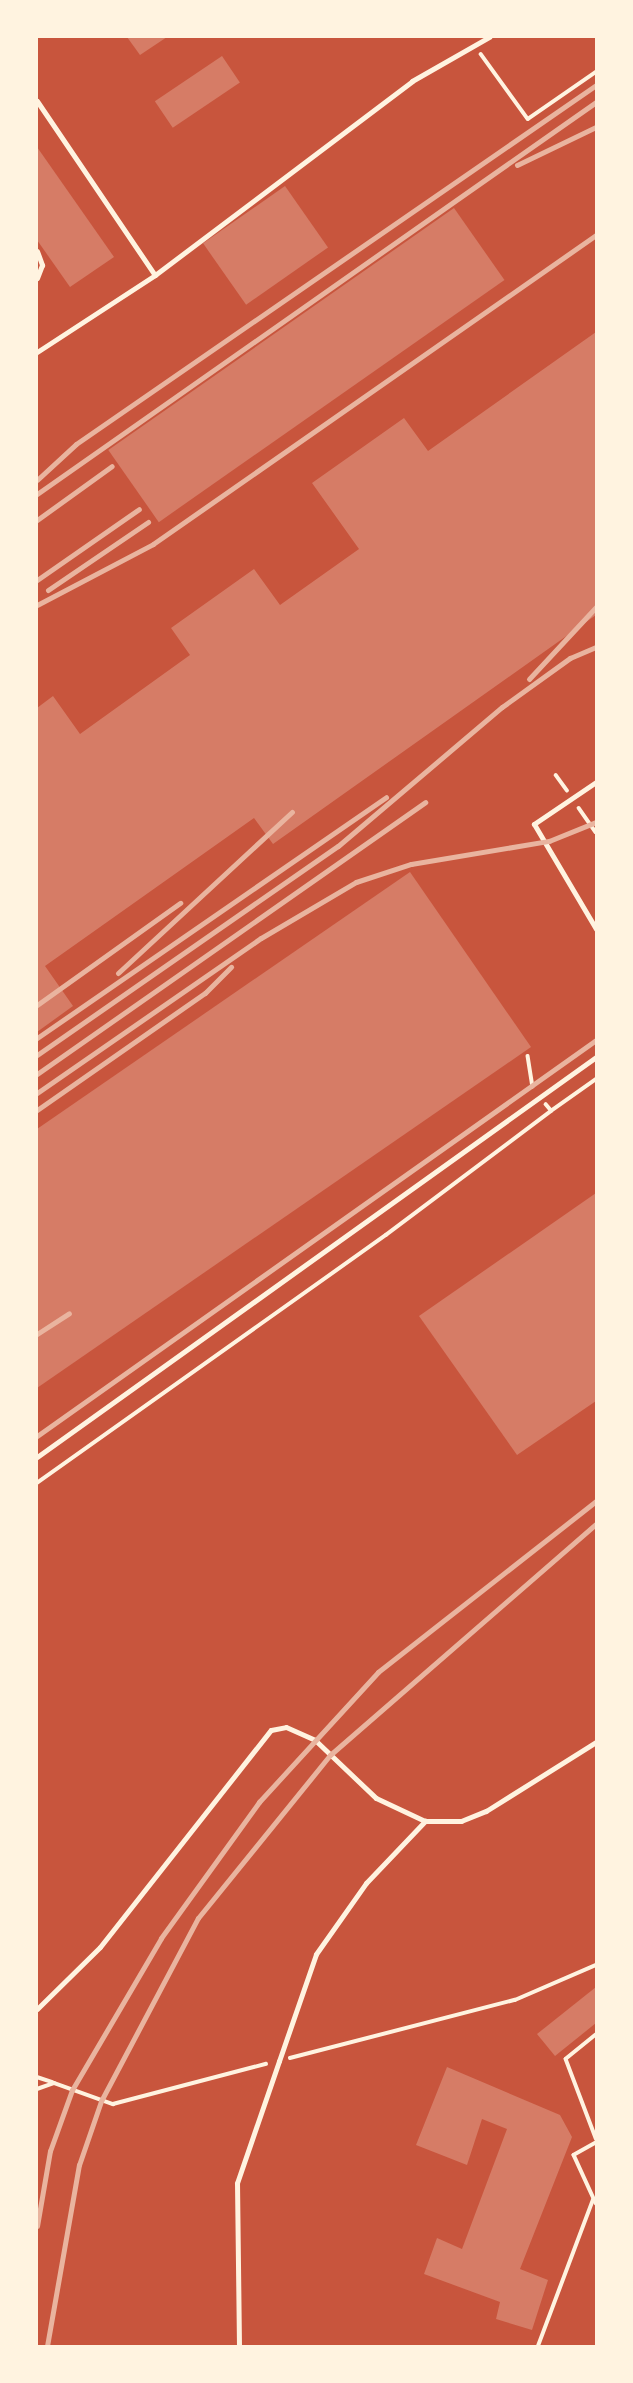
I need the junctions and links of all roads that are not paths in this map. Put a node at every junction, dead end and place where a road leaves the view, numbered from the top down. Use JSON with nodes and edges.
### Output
{"nodes":[{"id":1,"x":489,"y":37,"type":"edge"},
{"id":2,"x":37,"y":101,"type":"edge"},
{"id":3,"x":37,"y":250,"type":"edge"},
{"id":4,"x":155,"y":275,"type":"junction"},
{"id":5,"x":37,"y":278,"type":"edge"},
{"id":6,"x":37,"y":352,"type":"edge"},
{"id":7,"x":596,"y":782,"type":"edge"},
{"id":8,"x":596,"y":929,"type":"edge"},
{"id":9,"x":596,"y":1057,"type":"edge"},
{"id":10,"x":37,"y":1457,"type":"edge"},
{"id":11,"x":596,"y":1742,"type":"edge"},
{"id":12,"x":425,"y":1821,"type":"junction"},
{"id":13,"x":37,"y":2009,"type":"edge"},
{"id":14,"x":239,"y":2346,"type":"edge"}],
"edges":[{"from":1,"to":4,"type":"lane"},
{"from":2,"to":4,"type":"lane"},
{"from":3,"to":5,"type":"lane"},
{"from":4,"to":6,"type":"lane"},
{"from":7,"to":8,"type":"lane"},
{"from":9,"to":10,"type":"lane"},
{"from":11,"to":12,"type":"lane"},
{"from":12,"to":13,"type":"lane"},
{"from":12,"to":14,"type":"lane"}]}
